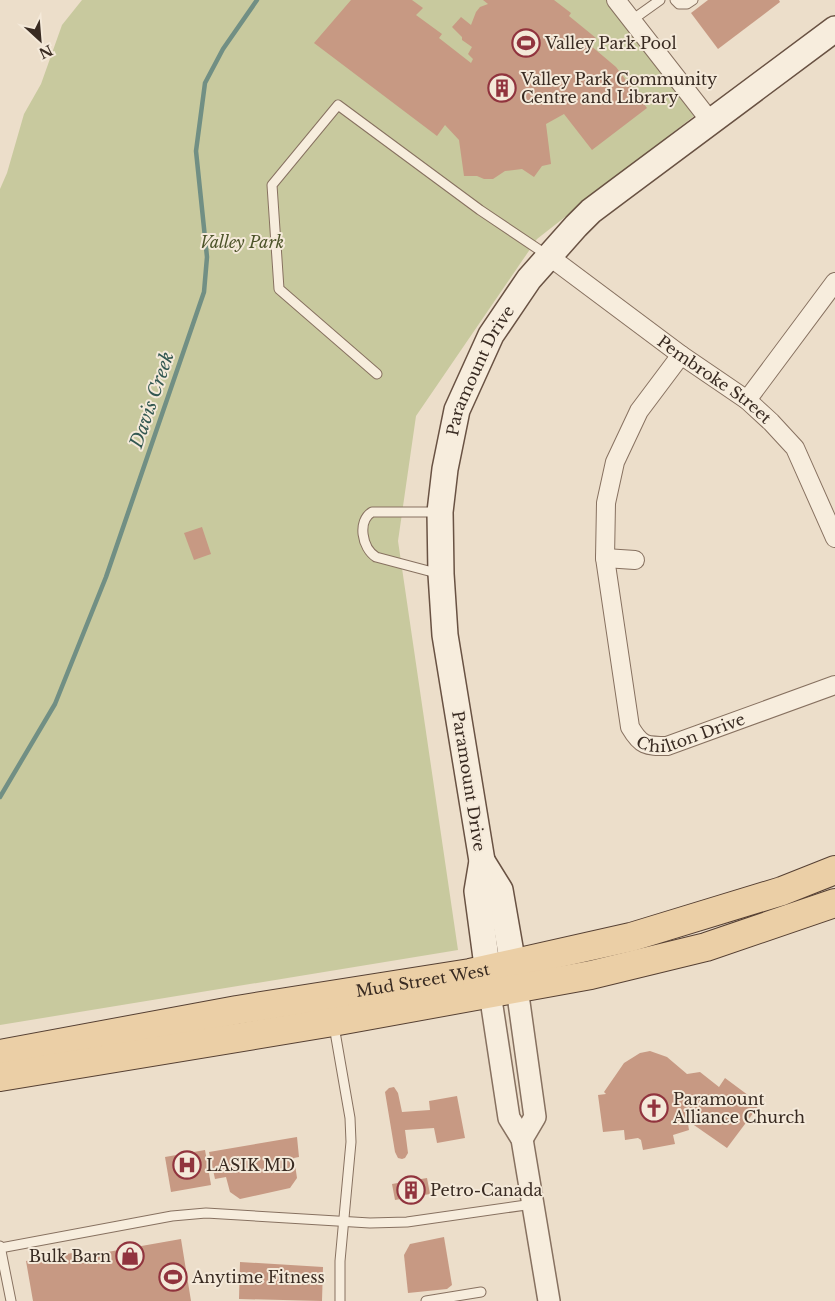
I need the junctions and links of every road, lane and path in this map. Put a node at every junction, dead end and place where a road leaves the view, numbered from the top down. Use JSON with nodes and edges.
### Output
{"nodes":[{"id":1,"x":616,"y":0,"type":"edge"},
{"id":2,"x":660,"y":0,"type":"edge"},
{"id":3,"x":676,"y":0,"type":"edge"},
{"id":4,"x":693,"y":0,"type":"edge"},
{"id":5,"x":632,"y":20,"type":"junction"},
{"id":6,"x":835,"y":30,"type":"edge"},
{"id":7,"x":711,"y":122,"type":"junction"},
{"id":8,"x":550,"y":257,"type":"junction"},
{"id":9,"x":835,"y":282,"type":"edge"},
{"id":10,"x":681,"y":355,"type":"junction"},
{"id":11,"x":377,"y":374,"type":"dead end"},
{"id":12,"x":747,"y":400,"type":"junction"},
{"id":13,"x":440,"y":512,"type":"junction"},
{"id":14,"x":835,"y":538,"type":"edge"},
{"id":15,"x":605,"y":558,"type":"junction"},
{"id":16,"x":635,"y":560,"type":"dead end"},
{"id":17,"x":441,"y":574,"type":"junction"},
{"id":18,"x":835,"y":685,"type":"edge"},
{"id":19,"x":835,"y":870,"type":"edge"},
{"id":20,"x":835,"y":903,"type":"edge"},
{"id":21,"x":502,"y":978,"type":"junction"},
{"id":22,"x":333,"y":1022,"type":"junction"},
{"id":23,"x":0,"y":1054,"type":"edge"},
{"id":24,"x":0,"y":1077,"type":"edge"},
{"id":25,"x":533,"y":1204,"type":"junction"},
{"id":26,"x":344,"y":1221,"type":"junction"},
{"id":27,"x":0,"y":1247,"type":"edge"},
{"id":28,"x":481,"y":1292,"type":"dead end"},
{"id":29,"x":11,"y":1301,"type":"edge"},
{"id":30,"x":340,"y":1301,"type":"edge"},
{"id":31,"x":426,"y":1301,"type":"edge"},
{"id":32,"x":549,"y":1301,"type":"edge"}],
"edges":[{"from":1,"to":5,"type":"street"},
{"from":2,"to":5,"type":"lane"},
{"from":3,"to":4,"type":"lane"},
{"from":5,"to":7,"type":"street"},
{"from":6,"to":7,"type":"main road","name":"Paramount Drive"},
{"from":7,"to":8,"type":"main road","name":"Paramount Drive"},
{"from":8,"to":10,"type":"street","name":"Pembroke Street"},
{"from":8,"to":11,"type":"lane"},
{"from":8,"to":13,"type":"main road","name":"Paramount Drive"},
{"from":9,"to":12,"type":"street"},
{"from":10,"to":12,"type":"street","name":"Pembroke Street"},
{"from":10,"to":15,"type":"street","name":"Chilton Drive"},
{"from":12,"to":14,"type":"street","name":"Pembroke Street"},
{"from":13,"to":17,"type":"main road","name":"Paramount Drive"},
{"from":13,"to":17,"type":"lane"},
{"from":15,"to":16,"type":"street"},
{"from":15,"to":18,"type":"street","name":"Chilton Drive"},
{"from":17,"to":21,"type":"main road","name":"Paramount Drive"},
{"from":19,"to":21,"type":"main road","name":"Mud Street West"},
{"from":20,"to":21,"type":"main road","name":"Mud Street West"},
{"from":21,"to":22,"type":"main road","name":"Mud Street West"},
{"from":21,"to":23,"type":"main road","name":"Mud Street West"},
{"from":21,"to":25,"type":"street","name":"Paramount Drive"},
{"from":22,"to":24,"type":"main road","name":"Mud Street West"},
{"from":22,"to":26,"type":"lane"},
{"from":25,"to":26,"type":"lane"},
{"from":25,"to":32,"type":"street","name":"Paramount Drive"},
{"from":26,"to":27,"type":"lane"},
{"from":26,"to":30,"type":"lane"},
{"from":27,"to":29,"type":"lane"},
{"from":28,"to":31,"type":"lane"}]}
